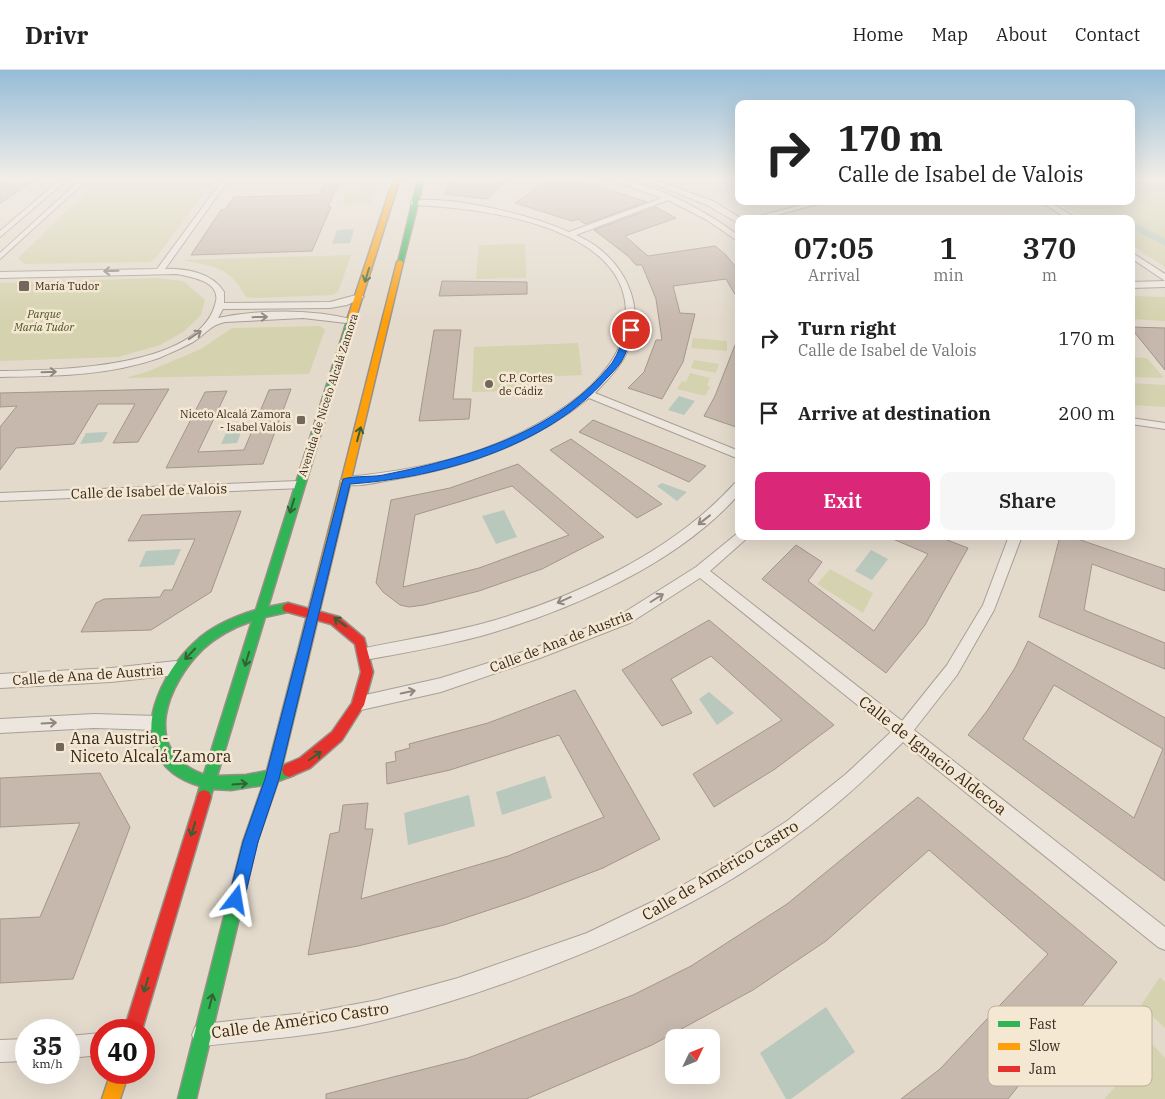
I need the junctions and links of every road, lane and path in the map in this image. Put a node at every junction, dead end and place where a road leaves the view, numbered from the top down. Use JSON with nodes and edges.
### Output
{"nodes":[{"id":1,"x":10,"y":226,"type":"edge"},
{"id":2,"x":34,"y":226,"type":"edge"},
{"id":3,"x":192,"y":226,"type":"edge"},
{"id":4,"x":382,"y":226,"type":"edge"},
{"id":5,"x":408,"y":226,"type":"edge"},
{"id":6,"x":548,"y":226,"type":"edge"},
{"id":7,"x":592,"y":226,"type":"edge"},
{"id":8,"x":718,"y":226,"type":"edge"},
{"id":9,"x":570,"y":234,"type":"junction"},
{"id":10,"x":0,"y":235,"type":"edge"},
{"id":11,"x":735,"y":237,"type":"edge"},
{"id":12,"x":0,"y":257,"type":"edge"},
{"id":13,"x":1135,"y":257,"type":"edge"},
{"id":14,"x":160,"y":270,"type":"junction"},
{"id":15,"x":0,"y":275,"type":"edge"},
{"id":16,"x":1165,"y":278,"type":"edge"},
{"id":17,"x":1165,"y":284,"type":"edge"},
{"id":18,"x":1135,"y":285,"type":"edge"},
{"id":19,"x":360,"y":296,"type":"junction"},
{"id":20,"x":220,"y":306,"type":"junction"},
{"id":21,"x":212,"y":322,"type":"junction"},
{"id":22,"x":352,"y":322,"type":"junction"},
{"id":23,"x":0,"y":374,"type":"edge"},
{"id":24,"x":588,"y":394,"type":"junction"},
{"id":25,"x":1135,"y":422,"type":"edge"},
{"id":26,"x":1165,"y":426,"type":"edge"},
{"id":27,"x":735,"y":453,"type":"edge"},
{"id":28,"x":346,"y":481,"type":"junction"},
{"id":29,"x":298,"y":485,"type":"junction"},
{"id":30,"x":735,"y":491,"type":"edge"},
{"id":31,"x":0,"y":497,"type":"edge"},
{"id":32,"x":737,"y":540,"type":"edge"},
{"id":33,"x":1015,"y":540,"type":"edge"},
{"id":34,"x":701,"y":570,"type":"junction"},
{"id":35,"x":314,"y":610,"type":"junction"},
{"id":36,"x":261,"y":612,"type":"junction"},
{"id":37,"x":365,"y":654,"type":"junction"},
{"id":38,"x":176,"y":668,"type":"junction"},
{"id":39,"x":0,"y":681,"type":"edge"},
{"id":40,"x":361,"y":703,"type":"junction"},
{"id":41,"x":157,"y":723,"type":"junction"},
{"id":42,"x":0,"y":726,"type":"edge"},
{"id":43,"x":903,"y":732,"type":"junction"},
{"id":44,"x":272,"y":779,"type":"junction"},
{"id":45,"x":208,"y":783,"type":"junction"},
{"id":46,"x":1165,"y":940,"type":"edge"},
{"id":47,"x":136,"y":1019,"type":"edge"},
{"id":48,"x":203,"y":1035,"type":"junction"},
{"id":49,"x":15,"y":1050,"type":"edge"},
{"id":50,"x":0,"y":1051,"type":"edge"},
{"id":51,"x":116,"y":1084,"type":"edge"},
{"id":52,"x":111,"y":1099,"type":"edge"},
{"id":53,"x":187,"y":1099,"type":"edge"}],
"edges":[{"from":1,"to":10,"type":"street"},
{"from":2,"to":12,"type":"street"},
{"from":3,"to":14,"type":"street"},
{"from":4,"to":19,"type":"street","name":"Avenida de Niceto Alcalá Zamora","one_way":true},
{"from":28,"to":5,"type":"street","one_way":true},
{"from":6,"to":9,"type":"street"},
{"from":7,"to":9,"type":"street"},
{"from":8,"to":11,"type":"street"},
{"from":9,"to":24,"type":"street"},
{"from":13,"to":16,"type":"street"},
{"from":14,"to":15,"type":"street","one_way":true},
{"from":14,"to":20,"type":"street"},
{"from":17,"to":18,"type":"street"},
{"from":19,"to":20,"type":"street"},
{"from":19,"to":22,"type":"street","name":"Avenida de Niceto Alcalá Zamora"},
{"from":20,"to":21,"type":"street"},
{"from":21,"to":22,"type":"street","one_way":true},
{"from":23,"to":21,"type":"street","one_way":true},
{"from":22,"to":29,"type":"street","name":"Avenida de Niceto Alcalá Zamora"},
{"from":24,"to":27,"type":"street"},
{"from":24,"to":28,"type":"street"},
{"from":25,"to":26,"type":"street"},
{"from":28,"to":35,"type":"street"},
{"from":29,"to":31,"type":"street","name":"Calle de Isabel de Valois"},
{"from":29,"to":36,"type":"street","name":"Avenida de Niceto Alcalá Zamora","one_way":true},
{"from":30,"to":37,"type":"street","one_way":true},
{"from":32,"to":34,"type":"street","name":"Calle de Ana de Austria"},
{"from":33,"to":43,"type":"street","name":"Calle de Américo Castro"},
{"from":40,"to":34,"type":"street","name":"Calle de Ana de Austria","one_way":true},
{"from":34,"to":43,"type":"street","name":"Calle de Ignacio Aldecoa"},
{"from":35,"to":36,"type":"street"},
{"from":37,"to":35,"type":"street","one_way":true},
{"from":35,"to":44,"type":"street"},
{"from":36,"to":38,"type":"street","one_way":true},
{"from":36,"to":45,"type":"street","name":"Avenida de Niceto Alcalá Zamora","one_way":true},
{"from":37,"to":40,"type":"street"},
{"from":38,"to":39,"type":"street","name":"Calle de Ana de Austria"},
{"from":38,"to":41,"type":"street"},
{"from":44,"to":40,"type":"street","one_way":true},
{"from":42,"to":41,"type":"street","one_way":true},
{"from":41,"to":45,"type":"street"},
{"from":43,"to":46,"type":"street","name":"Calle de Ignacio Aldecoa"},
{"from":43,"to":48,"type":"street","name":"Calle de Américo Castro"},
{"from":45,"to":44,"type":"street","one_way":true},
{"from":48,"to":44,"type":"street","one_way":true},
{"from":45,"to":47,"type":"street","name":"Avenida de Niceto Alcalá Zamora","one_way":true},
{"from":48,"to":53,"type":"street"},
{"from":49,"to":50,"type":"street"},
{"from":51,"to":52,"type":"street"}]}
